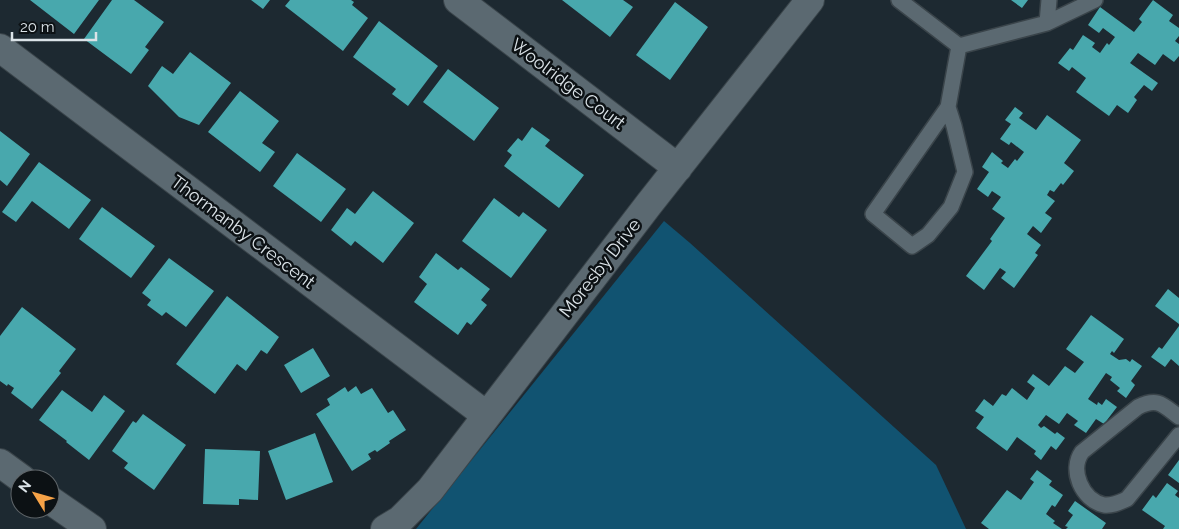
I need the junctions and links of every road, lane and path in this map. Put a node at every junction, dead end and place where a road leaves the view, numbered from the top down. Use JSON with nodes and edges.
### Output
{"nodes":[{"id":1,"x":458,"y":0,"type":"edge"},
{"id":2,"x":810,"y":0,"type":"edge"},
{"id":3,"x":899,"y":0,"type":"edge"},
{"id":4,"x":1048,"y":0,"type":"edge"},
{"id":5,"x":1095,"y":0,"type":"edge"},
{"id":6,"x":1048,"y":23,"type":"junction"},
{"id":7,"x":958,"y":46,"type":"junction"},
{"id":8,"x":0,"y":48,"type":"edge"},
{"id":9,"x":948,"y":107,"type":"junction"},
{"id":10,"x":678,"y":168,"type":"junction"},
{"id":11,"x":486,"y":415,"type":"junction"},
{"id":12,"x":1179,"y":417,"type":"edge"},
{"id":13,"x":1179,"y":434,"type":"edge"},
{"id":14,"x":0,"y":462,"type":"edge"},
{"id":15,"x":10,"y":470,"type":"edge"},
{"id":16,"x":60,"y":507,"type":"edge"},
{"id":17,"x":92,"y":529,"type":"edge"},
{"id":18,"x":385,"y":529,"type":"edge"}],
"edges":[{"from":1,"to":10,"type":"street","name":"Woolridge Court"},
{"from":2,"to":10,"type":"street","name":"Moresby Drive"},
{"from":3,"to":7,"type":"lane"},
{"from":4,"to":6,"type":"lane"},
{"from":5,"to":6,"type":"lane"},
{"from":6,"to":7,"type":"lane"},
{"from":7,"to":9,"type":"lane"},
{"from":8,"to":11,"type":"street","name":"Thormanby Crescent"},
{"from":9,"to":9,"type":"lane"},
{"from":10,"to":11,"type":"street","name":"Moresby Drive"},
{"from":11,"to":18,"type":"street","name":"Moresby Drive"},
{"from":12,"to":13,"type":"lane"},
{"from":14,"to":15,"type":"street"},
{"from":16,"to":17,"type":"street"}]}
